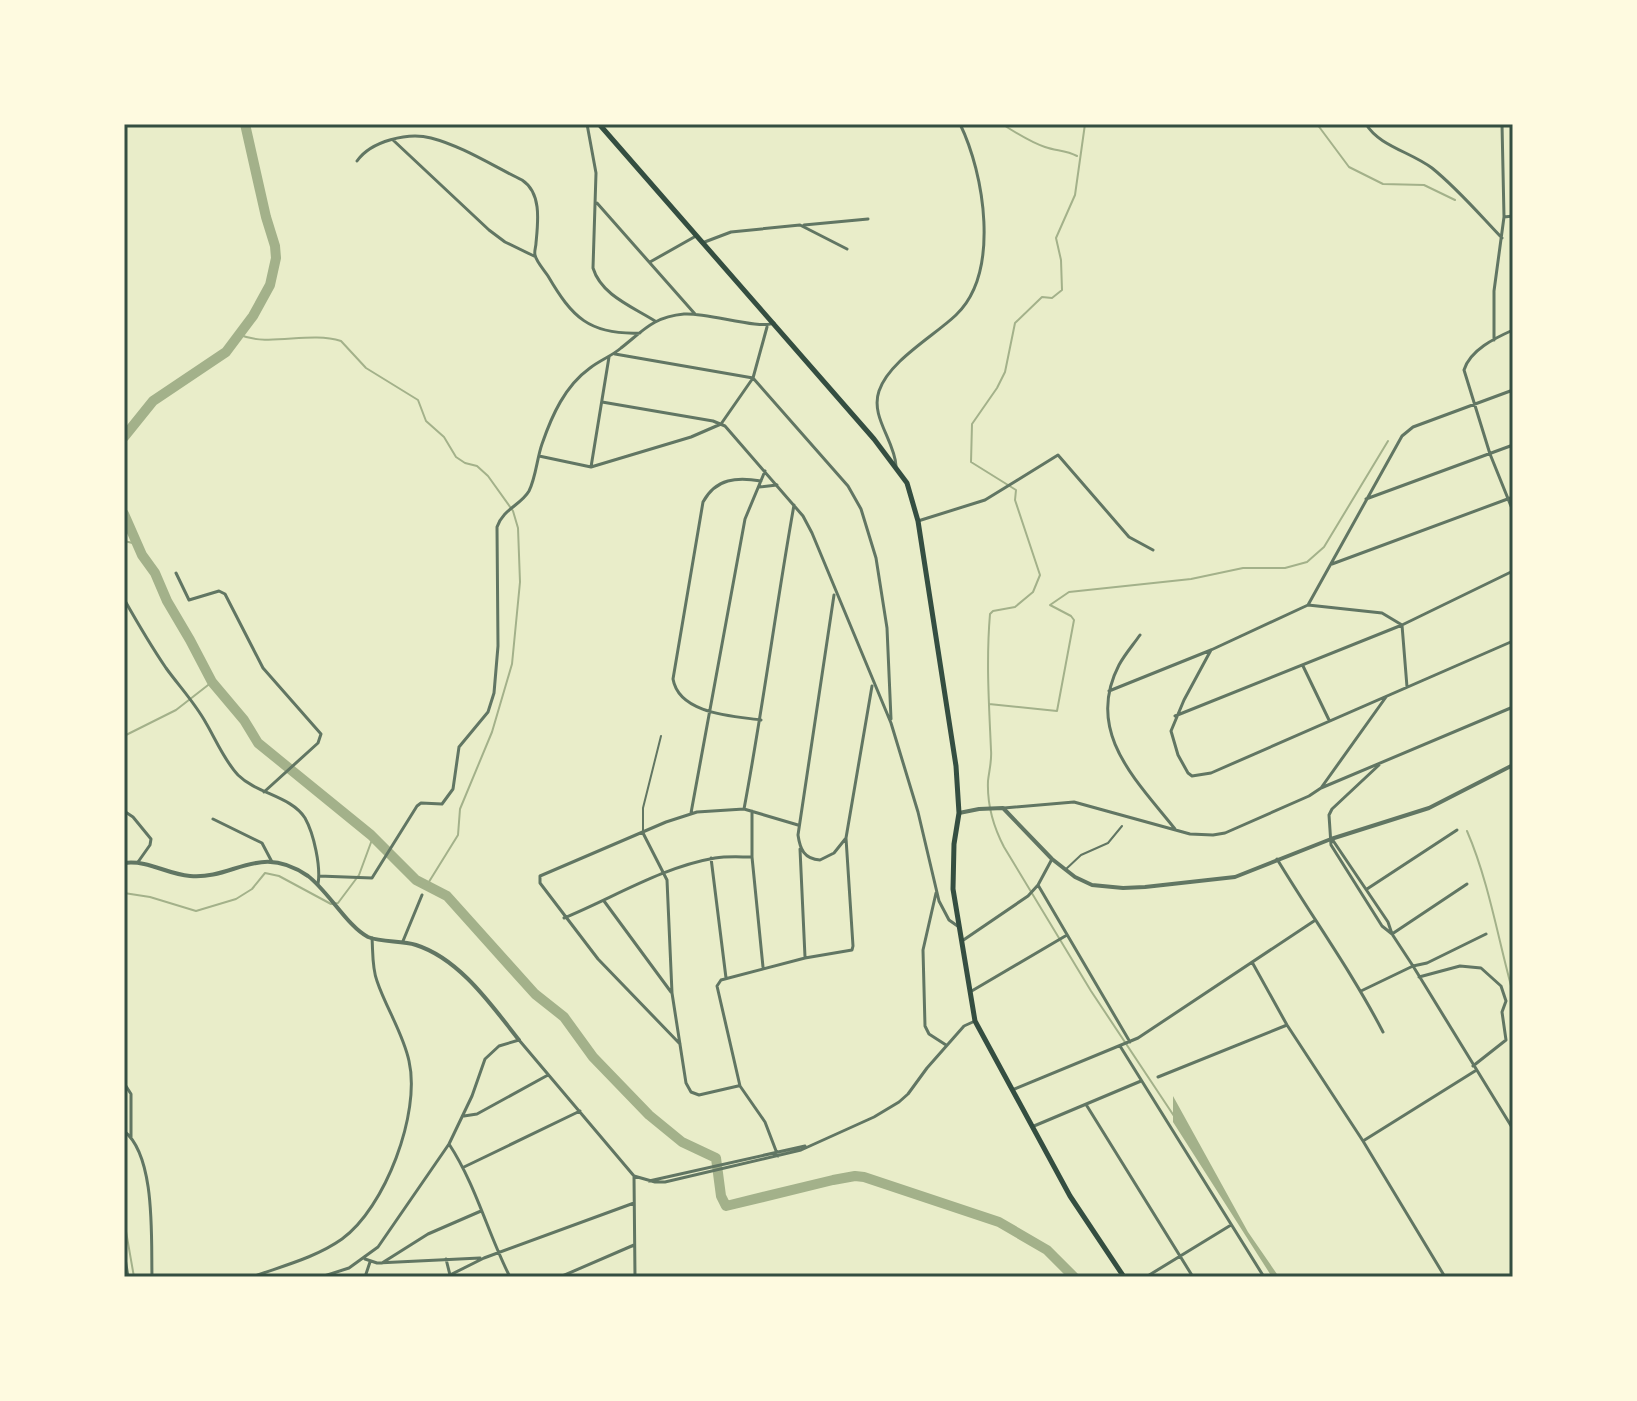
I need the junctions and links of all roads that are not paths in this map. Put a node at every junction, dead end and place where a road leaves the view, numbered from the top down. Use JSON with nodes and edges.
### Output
{"nodes":[{"id":1,"x":587,"y":124,"type":"edge"},
{"id":2,"x":599,"y":124,"type":"edge"},
{"id":3,"x":960,"y":124,"type":"edge"},
{"id":4,"x":1366,"y":124,"type":"edge"},
{"id":5,"x":1502,"y":124,"type":"edge"},
{"id":6,"x":393,"y":140,"type":"junction"},
{"id":7,"x":357,"y":161,"type":"dead end"},
{"id":8,"x":596,"y":201,"type":"junction"},
{"id":9,"x":1513,"y":216,"type":"edge"},
{"id":10,"x":1504,"y":217,"type":"junction"},
{"id":11,"x":868,"y":219,"type":"dead end"},
{"id":12,"x":800,"y":225,"type":"junction"},
{"id":13,"x":696,"y":236,"type":"junction"},
{"id":14,"x":1502,"y":239,"type":"junction"},
{"id":15,"x":702,"y":243,"type":"junction"},
{"id":16,"x":847,"y":249,"type":"dead end"},
{"id":17,"x":535,"y":256,"type":"junction"},
{"id":18,"x":650,"y":262,"type":"junction"},
{"id":19,"x":695,"y":314,"type":"junction"},
{"id":20,"x":655,"y":321,"type":"junction"},
{"id":21,"x":774,"y":323,"type":"junction"},
{"id":22,"x":767,"y":327,"type":"junction"},
{"id":23,"x":1513,"y":330,"type":"edge"},
{"id":24,"x":640,"y":333,"type":"junction"},
{"id":25,"x":1494,"y":340,"type":"junction"},
{"id":26,"x":615,"y":354,"type":"junction"},
{"id":27,"x":609,"y":357,"type":"junction"},
{"id":28,"x":753,"y":378,"type":"junction"},
{"id":29,"x":1513,"y":390,"type":"edge"},
{"id":30,"x":602,"y":402,"type":"junction"},
{"id":31,"x":1474,"y":404,"type":"junction"},
{"id":32,"x":721,"y":424,"type":"junction"},
{"id":33,"x":1513,"y":445,"type":"edge"},
{"id":34,"x":1490,"y":454,"type":"junction"},
{"id":35,"x":538,"y":456,"type":"junction"},
{"id":36,"x":896,"y":466,"type":"junction"},
{"id":37,"x":591,"y":467,"type":"junction"},
{"id":38,"x":765,"y":471,"type":"junction"},
{"id":39,"x":761,"y":481,"type":"junction"},
{"id":40,"x":777,"y":485,"type":"junction"},
{"id":41,"x":759,"y":487,"type":"junction"},
{"id":42,"x":1511,"y":498,"type":"edge"},
{"id":43,"x":1365,"y":499,"type":"junction"},
{"id":44,"x":794,"y":505,"type":"junction"},
{"id":45,"x":1513,"y":511,"type":"edge"},
{"id":46,"x":918,"y":521,"type":"junction"},
{"id":47,"x":1153,"y":550,"type":"dead end"},
{"id":48,"x":1332,"y":564,"type":"junction"},
{"id":49,"x":1513,"y":571,"type":"edge"},
{"id":50,"x":176,"y":573,"type":"dead end"},
{"id":51,"x":835,"y":592,"type":"junction"},
{"id":52,"x":124,"y":599,"type":"edge"},
{"id":53,"x":1308,"y":605,"type":"junction"},
{"id":54,"x":1402,"y":625,"type":"junction"},
{"id":55,"x":1140,"y":635,"type":"dead end"},
{"id":56,"x":1513,"y":641,"type":"edge"},
{"id":57,"x":1211,"y":650,"type":"junction"},
{"id":58,"x":1303,"y":666,"type":"junction"},
{"id":59,"x":873,"y":683,"type":"junction"},
{"id":60,"x":1407,"y":687,"type":"junction"},
{"id":61,"x":1109,"y":691,"type":"junction"},
{"id":62,"x":1387,"y":697,"type":"junction"},
{"id":63,"x":1513,"y":707,"type":"edge"},
{"id":64,"x":711,"y":713,"type":"junction"},
{"id":65,"x":1175,"y":716,"type":"junction"},
{"id":66,"x":761,"y":720,"type":"junction"},
{"id":67,"x":1329,"y":720,"type":"junction"},
{"id":68,"x":891,"y":723,"type":"junction"},
{"id":69,"x":661,"y":736,"type":"dead end"},
{"id":70,"x":1382,"y":763,"type":"junction"},
{"id":71,"x":1513,"y":765,"type":"edge"},
{"id":72,"x":1321,"y":788,"type":"junction"},
{"id":73,"x":264,"y":792,"type":"junction"},
{"id":74,"x":1003,"y":808,"type":"junction"},
{"id":75,"x":744,"y":809,"type":"junction"},
{"id":76,"x":124,"y":811,"type":"edge"},
{"id":77,"x":752,"y":811,"type":"junction"},
{"id":78,"x":691,"y":813,"type":"junction"},
{"id":79,"x":959,"y":813,"type":"junction"},
{"id":80,"x":213,"y":819,"type":"dead end"},
{"id":81,"x":798,"y":825,"type":"junction"},
{"id":82,"x":1122,"y":826,"type":"dead end"},
{"id":83,"x":1176,"y":830,"type":"junction"},
{"id":84,"x":1457,"y":830,"type":"dead end"},
{"id":85,"x":643,"y":833,"type":"junction"},
{"id":86,"x":846,"y":838,"type":"junction"},
{"id":87,"x":1331,"y":839,"type":"junction"},
{"id":88,"x":800,"y":849,"type":"junction"},
{"id":89,"x":752,"y":857,"type":"junction"},
{"id":90,"x":711,"y":858,"type":"junction"},
{"id":91,"x":1052,"y":859,"type":"junction"},
{"id":92,"x":1277,"y":859,"type":"junction"},
{"id":93,"x":138,"y":862,"type":"junction"},
{"id":94,"x":272,"y":862,"type":"junction"},
{"id":95,"x":124,"y":863,"type":"edge"},
{"id":96,"x":1064,"y":870,"type":"junction"},
{"id":97,"x":665,"y":874,"type":"junction"},
{"id":98,"x":319,"y":876,"type":"junction"},
{"id":99,"x":318,"y":884,"type":"junction"},
{"id":100,"x":1467,"y":884,"type":"dead end"},
{"id":101,"x":1036,"y":887,"type":"junction"},
{"id":102,"x":1367,"y":889,"type":"junction"},
{"id":103,"x":936,"y":893,"type":"junction"},
{"id":104,"x":422,"y":895,"type":"dead end"},
{"id":105,"x":604,"y":901,"type":"junction"},
{"id":106,"x":564,"y":918,"type":"junction"},
{"id":107,"x":1314,"y":921,"type":"junction"},
{"id":108,"x":959,"y":927,"type":"junction"},
{"id":109,"x":1392,"y":934,"type":"junction"},
{"id":110,"x":1486,"y":934,"type":"dead end"},
{"id":111,"x":1065,"y":936,"type":"junction"},
{"id":112,"x":372,"y":938,"type":"junction"},
{"id":113,"x":403,"y":941,"type":"junction"},
{"id":114,"x":962,"y":941,"type":"junction"},
{"id":115,"x":805,"y":958,"type":"junction"},
{"id":116,"x":1252,"y":962,"type":"junction"},
{"id":117,"x":1413,"y":966,"type":"junction"},
{"id":118,"x":763,"y":968,"type":"junction"},
{"id":119,"x":1419,"y":977,"type":"junction"},
{"id":120,"x":726,"y":979,"type":"junction"},
{"id":121,"x":1361,"y":991,"type":"junction"},
{"id":122,"x":970,"y":992,"type":"junction"},
{"id":123,"x":672,"y":993,"type":"junction"},
{"id":124,"x":975,"y":1021,"type":"junction"},
{"id":125,"x":1287,"y":1025,"type":"junction"},
{"id":126,"x":1383,"y":1032,"type":"dead end"},
{"id":127,"x":519,"y":1040,"type":"junction"},
{"id":128,"x":680,"y":1044,"type":"junction"},
{"id":129,"x":1125,"y":1044,"type":"junction"},
{"id":130,"x":947,"y":1045,"type":"junction"},
{"id":131,"x":1473,"y":1066,"type":"junction"},
{"id":132,"x":1476,"y":1071,"type":"junction"},
{"id":133,"x":548,"y":1075,"type":"junction"},
{"id":134,"x":1158,"y":1077,"type":"dead end"},
{"id":135,"x":1141,"y":1081,"type":"junction"},
{"id":136,"x":124,"y":1083,"type":"edge"},
{"id":137,"x":740,"y":1086,"type":"junction"},
{"id":138,"x":1012,"y":1090,"type":"junction"},
{"id":139,"x":1087,"y":1106,"type":"junction"},
{"id":140,"x":580,"y":1111,"type":"junction"},
{"id":141,"x":464,"y":1116,"type":"junction"},
{"id":142,"x":1032,"y":1127,"type":"junction"},
{"id":143,"x":1513,"y":1129,"type":"edge"},
{"id":144,"x":124,"y":1131,"type":"edge"},
{"id":145,"x":131,"y":1137,"type":"junction"},
{"id":146,"x":1363,"y":1141,"type":"junction"},
{"id":147,"x":449,"y":1144,"type":"junction"},
{"id":148,"x":777,"y":1154,"type":"junction"},
{"id":149,"x":463,"y":1168,"type":"junction"},
{"id":150,"x":634,"y":1176,"type":"junction"},
{"id":151,"x":649,"y":1181,"type":"junction"},
{"id":152,"x":634,"y":1203,"type":"junction"},
{"id":153,"x":481,"y":1211,"type":"junction"},
{"id":154,"x":1231,"y":1225,"type":"junction"},
{"id":155,"x":635,"y":1245,"type":"junction"},
{"id":156,"x":124,"y":1252,"type":"edge"},
{"id":157,"x":498,"y":1254,"type":"junction"},
{"id":158,"x":1180,"y":1256,"type":"junction"},
{"id":159,"x":365,"y":1258,"type":"junction"},
{"id":160,"x":484,"y":1258,"type":"junction"},
{"id":161,"x":446,"y":1259,"type":"junction"},
{"id":162,"x":370,"y":1262,"type":"junction"},
{"id":163,"x":382,"y":1263,"type":"junction"},
{"id":164,"x":126,"y":1267,"type":"edge"},
{"id":165,"x":448,"y":1276,"type":"edge"},
{"id":166,"x":128,"y":1277,"type":"edge"},
{"id":167,"x":152,"y":1277,"type":"edge"},
{"id":168,"x":252,"y":1277,"type":"edge"},
{"id":169,"x":321,"y":1277,"type":"edge"},
{"id":170,"x":365,"y":1277,"type":"edge"},
{"id":171,"x":510,"y":1277,"type":"edge"},
{"id":172,"x":560,"y":1277,"type":"edge"},
{"id":173,"x":635,"y":1277,"type":"edge"},
{"id":174,"x":1124,"y":1277,"type":"edge"},
{"id":175,"x":1146,"y":1277,"type":"edge"},
{"id":176,"x":1193,"y":1277,"type":"edge"},
{"id":177,"x":1264,"y":1277,"type":"edge"},
{"id":178,"x":1445,"y":1277,"type":"edge"}],
"edges":[{"from":1,"to":8,"type":"street"},
{"from":2,"to":13,"type":"main road"},
{"from":3,"to":36,"type":"street"},
{"from":4,"to":14,"type":"street"},
{"from":5,"to":10,"type":"street"},
{"from":6,"to":7,"type":"street"},
{"from":6,"to":17,"type":"street"},
{"from":6,"to":17,"type":"street"},
{"from":8,"to":18,"type":"street"},
{"from":8,"to":20,"type":"street"},
{"from":9,"to":10,"type":"street"},
{"from":10,"to":14,"type":"street"},
{"from":11,"to":12,"type":"street"},
{"from":12,"to":15,"type":"street"},
{"from":12,"to":16,"type":"street"},
{"from":13,"to":15,"type":"main road"},
{"from":13,"to":18,"type":"street"},
{"from":14,"to":25,"type":"street"},
{"from":15,"to":21,"type":"main road"},
{"from":17,"to":24,"type":"street"},
{"from":18,"to":19,"type":"street"},
{"from":19,"to":20,"type":"street"},
{"from":19,"to":22,"type":"street"},
{"from":20,"to":24,"type":"street"},
{"from":21,"to":22,"type":"street"},
{"from":21,"to":36,"type":"main road"},
{"from":22,"to":28,"type":"street"},
{"from":23,"to":25,"type":"street"},
{"from":24,"to":26,"type":"street"},
{"from":25,"to":31,"type":"street"},
{"from":26,"to":27,"type":"street"},
{"from":26,"to":28,"type":"street"},
{"from":27,"to":30,"type":"street"},
{"from":27,"to":35,"type":"street"},
{"from":28,"to":32,"type":"street"},
{"from":28,"to":68,"type":"street"},
{"from":29,"to":31,"type":"street"},
{"from":30,"to":32,"type":"street"},
{"from":30,"to":37,"type":"street"},
{"from":31,"to":34,"type":"street"},
{"from":31,"to":43,"type":"street"},
{"from":32,"to":37,"type":"street"},
{"from":32,"to":38,"type":"street"},
{"from":33,"to":34,"type":"street"},
{"from":34,"to":42,"type":"street"},
{"from":34,"to":43,"type":"street"},
{"from":35,"to":37,"type":"street"},
{"from":35,"to":98,"type":"street"},
{"from":36,"to":46,"type":"main road"},
{"from":38,"to":39,"type":"street"},
{"from":38,"to":40,"type":"street"},
{"from":39,"to":41,"type":"street"},
{"from":39,"to":64,"type":"street"},
{"from":40,"to":41,"type":"street"},
{"from":40,"to":44,"type":"street"},
{"from":41,"to":64,"type":"street"},
{"from":42,"to":45,"type":"street"},
{"from":42,"to":48,"type":"street"},
{"from":43,"to":48,"type":"street"},
{"from":44,"to":51,"type":"street"},
{"from":44,"to":66,"type":"street"},
{"from":46,"to":47,"type":"street"},
{"from":46,"to":79,"type":"main road"},
{"from":48,"to":53,"type":"street"},
{"from":49,"to":54,"type":"street"},
{"from":50,"to":73,"type":"street"},
{"from":51,"to":59,"type":"street"},
{"from":51,"to":81,"type":"street"},
{"from":52,"to":73,"type":"street"},
{"from":53,"to":54,"type":"street"},
{"from":53,"to":57,"type":"street"},
{"from":54,"to":58,"type":"street"},
{"from":54,"to":60,"type":"street"},
{"from":55,"to":61,"type":"street"},
{"from":56,"to":60,"type":"street"},
{"from":57,"to":61,"type":"street"},
{"from":57,"to":65,"type":"street"},
{"from":58,"to":65,"type":"street"},
{"from":58,"to":67,"type":"street"},
{"from":59,"to":68,"type":"street"},
{"from":59,"to":86,"type":"street"},
{"from":60,"to":62,"type":"street"},
{"from":61,"to":83,"type":"street"},
{"from":62,"to":67,"type":"street"},
{"from":62,"to":72,"type":"street"},
{"from":63,"to":70,"type":"street"},
{"from":64,"to":66,"type":"street"},
{"from":64,"to":78,"type":"street"},
{"from":65,"to":67,"type":"street"},
{"from":66,"to":75,"type":"street"},
{"from":68,"to":103,"type":"street"},
{"from":69,"to":85,"type":"lane"},
{"from":70,"to":72,"type":"street"},
{"from":70,"to":87,"type":"street"},
{"from":71,"to":87,"type":"street"},
{"from":72,"to":83,"type":"street"},
{"from":73,"to":98,"type":"street"},
{"from":74,"to":79,"type":"street"},
{"from":74,"to":83,"type":"street"},
{"from":74,"to":91,"type":"street"},
{"from":75,"to":77,"type":"street"},
{"from":75,"to":78,"type":"street"},
{"from":76,"to":93,"type":"street"},
{"from":77,"to":81,"type":"street"},
{"from":77,"to":89,"type":"street"},
{"from":78,"to":85,"type":"street"},
{"from":79,"to":108,"type":"main road"},
{"from":80,"to":94,"type":"street"},
{"from":81,"to":88,"type":"street"},
{"from":82,"to":96,"type":"lane"},
{"from":84,"to":102,"type":"street"},
{"from":85,"to":97,"type":"street"},
{"from":85,"to":106,"type":"street"},
{"from":86,"to":88,"type":"street"},
{"from":86,"to":115,"type":"street"},
{"from":87,"to":92,"type":"street"},
{"from":87,"to":102,"type":"street"},
{"from":87,"to":109,"type":"street"},
{"from":88,"to":115,"type":"street"},
{"from":89,"to":90,"type":"street"},
{"from":89,"to":118,"type":"street"},
{"from":90,"to":97,"type":"street"},
{"from":90,"to":120,"type":"street"},
{"from":91,"to":96,"type":"street"},
{"from":91,"to":101,"type":"street"},
{"from":92,"to":96,"type":"street"},
{"from":92,"to":107,"type":"street"},
{"from":93,"to":94,"type":"street"},
{"from":93,"to":95,"type":"street"},
{"from":94,"to":99,"type":"street"},
{"from":97,"to":105,"type":"street"},
{"from":97,"to":123,"type":"street"},
{"from":98,"to":99,"type":"street"},
{"from":99,"to":112,"type":"street"},
{"from":100,"to":109,"type":"street"},
{"from":101,"to":111,"type":"street"},
{"from":101,"to":114,"type":"street"},
{"from":102,"to":109,"type":"street"},
{"from":103,"to":108,"type":"street"},
{"from":103,"to":130,"type":"street"},
{"from":104,"to":113,"type":"street"},
{"from":105,"to":106,"type":"street"},
{"from":105,"to":123,"type":"street"},
{"from":106,"to":128,"type":"street"},
{"from":107,"to":116,"type":"street"},
{"from":107,"to":121,"type":"street"},
{"from":108,"to":114,"type":"main road"},
{"from":109,"to":117,"type":"street"},
{"from":110,"to":117,"type":"street"},
{"from":111,"to":122,"type":"street"},
{"from":111,"to":129,"type":"street"},
{"from":112,"to":113,"type":"street"},
{"from":112,"to":168,"type":"street"},
{"from":113,"to":127,"type":"street"},
{"from":114,"to":122,"type":"main road"},
{"from":115,"to":118,"type":"street"},
{"from":116,"to":125,"type":"street"},
{"from":116,"to":129,"type":"street"},
{"from":117,"to":119,"type":"street"},
{"from":117,"to":121,"type":"street"},
{"from":118,"to":120,"type":"street"},
{"from":119,"to":131,"type":"street"},
{"from":119,"to":131,"type":"street"},
{"from":120,"to":137,"type":"street"},
{"from":121,"to":126,"type":"street"},
{"from":122,"to":124,"type":"main road"},
{"from":123,"to":128,"type":"street"},
{"from":124,"to":130,"type":"street"},
{"from":124,"to":138,"type":"main road"},
{"from":125,"to":134,"type":"street"},
{"from":125,"to":146,"type":"street"},
{"from":127,"to":133,"type":"street"},
{"from":127,"to":141,"type":"street"},
{"from":128,"to":137,"type":"street"},
{"from":129,"to":135,"type":"street"},
{"from":129,"to":138,"type":"street"},
{"from":130,"to":148,"type":"street"},
{"from":131,"to":132,"type":"street"},
{"from":132,"to":143,"type":"street"},
{"from":132,"to":146,"type":"street"},
{"from":133,"to":140,"type":"street"},
{"from":133,"to":141,"type":"street"},
{"from":135,"to":139,"type":"street"},
{"from":135,"to":154,"type":"street"},
{"from":136,"to":145,"type":"street"},
{"from":137,"to":148,"type":"street"},
{"from":138,"to":142,"type":"main road"},
{"from":139,"to":142,"type":"street"},
{"from":139,"to":158,"type":"street"},
{"from":140,"to":149,"type":"street"},
{"from":140,"to":150,"type":"street"},
{"from":141,"to":147,"type":"street"},
{"from":142,"to":174,"type":"main road"},
{"from":144,"to":145,"type":"street"},
{"from":145,"to":167,"type":"street"},
{"from":146,"to":178,"type":"street"},
{"from":147,"to":149,"type":"street"},
{"from":147,"to":159,"type":"street"},
{"from":148,"to":151,"type":"street"},
{"from":148,"to":151,"type":"street"},
{"from":149,"to":153,"type":"street"},
{"from":150,"to":151,"type":"street"},
{"from":150,"to":152,"type":"street"},
{"from":152,"to":155,"type":"street"},
{"from":152,"to":157,"type":"street"},
{"from":153,"to":157,"type":"street"},
{"from":153,"to":163,"type":"street"},
{"from":154,"to":158,"type":"street"},
{"from":154,"to":177,"type":"street"},
{"from":155,"to":172,"type":"street"},
{"from":155,"to":173,"type":"street"},
{"from":156,"to":164,"type":"street"},
{"from":157,"to":160,"type":"street"},
{"from":157,"to":171,"type":"street"},
{"from":158,"to":175,"type":"street"},
{"from":158,"to":176,"type":"street"},
{"from":159,"to":162,"type":"street"},
{"from":159,"to":169,"type":"street"},
{"from":160,"to":161,"type":"street"},
{"from":160,"to":165,"type":"street"},
{"from":161,"to":163,"type":"street"},
{"from":161,"to":165,"type":"street"},
{"from":162,"to":163,"type":"street"},
{"from":162,"to":170,"type":"street"},
{"from":164,"to":166,"type":"street"}]}
